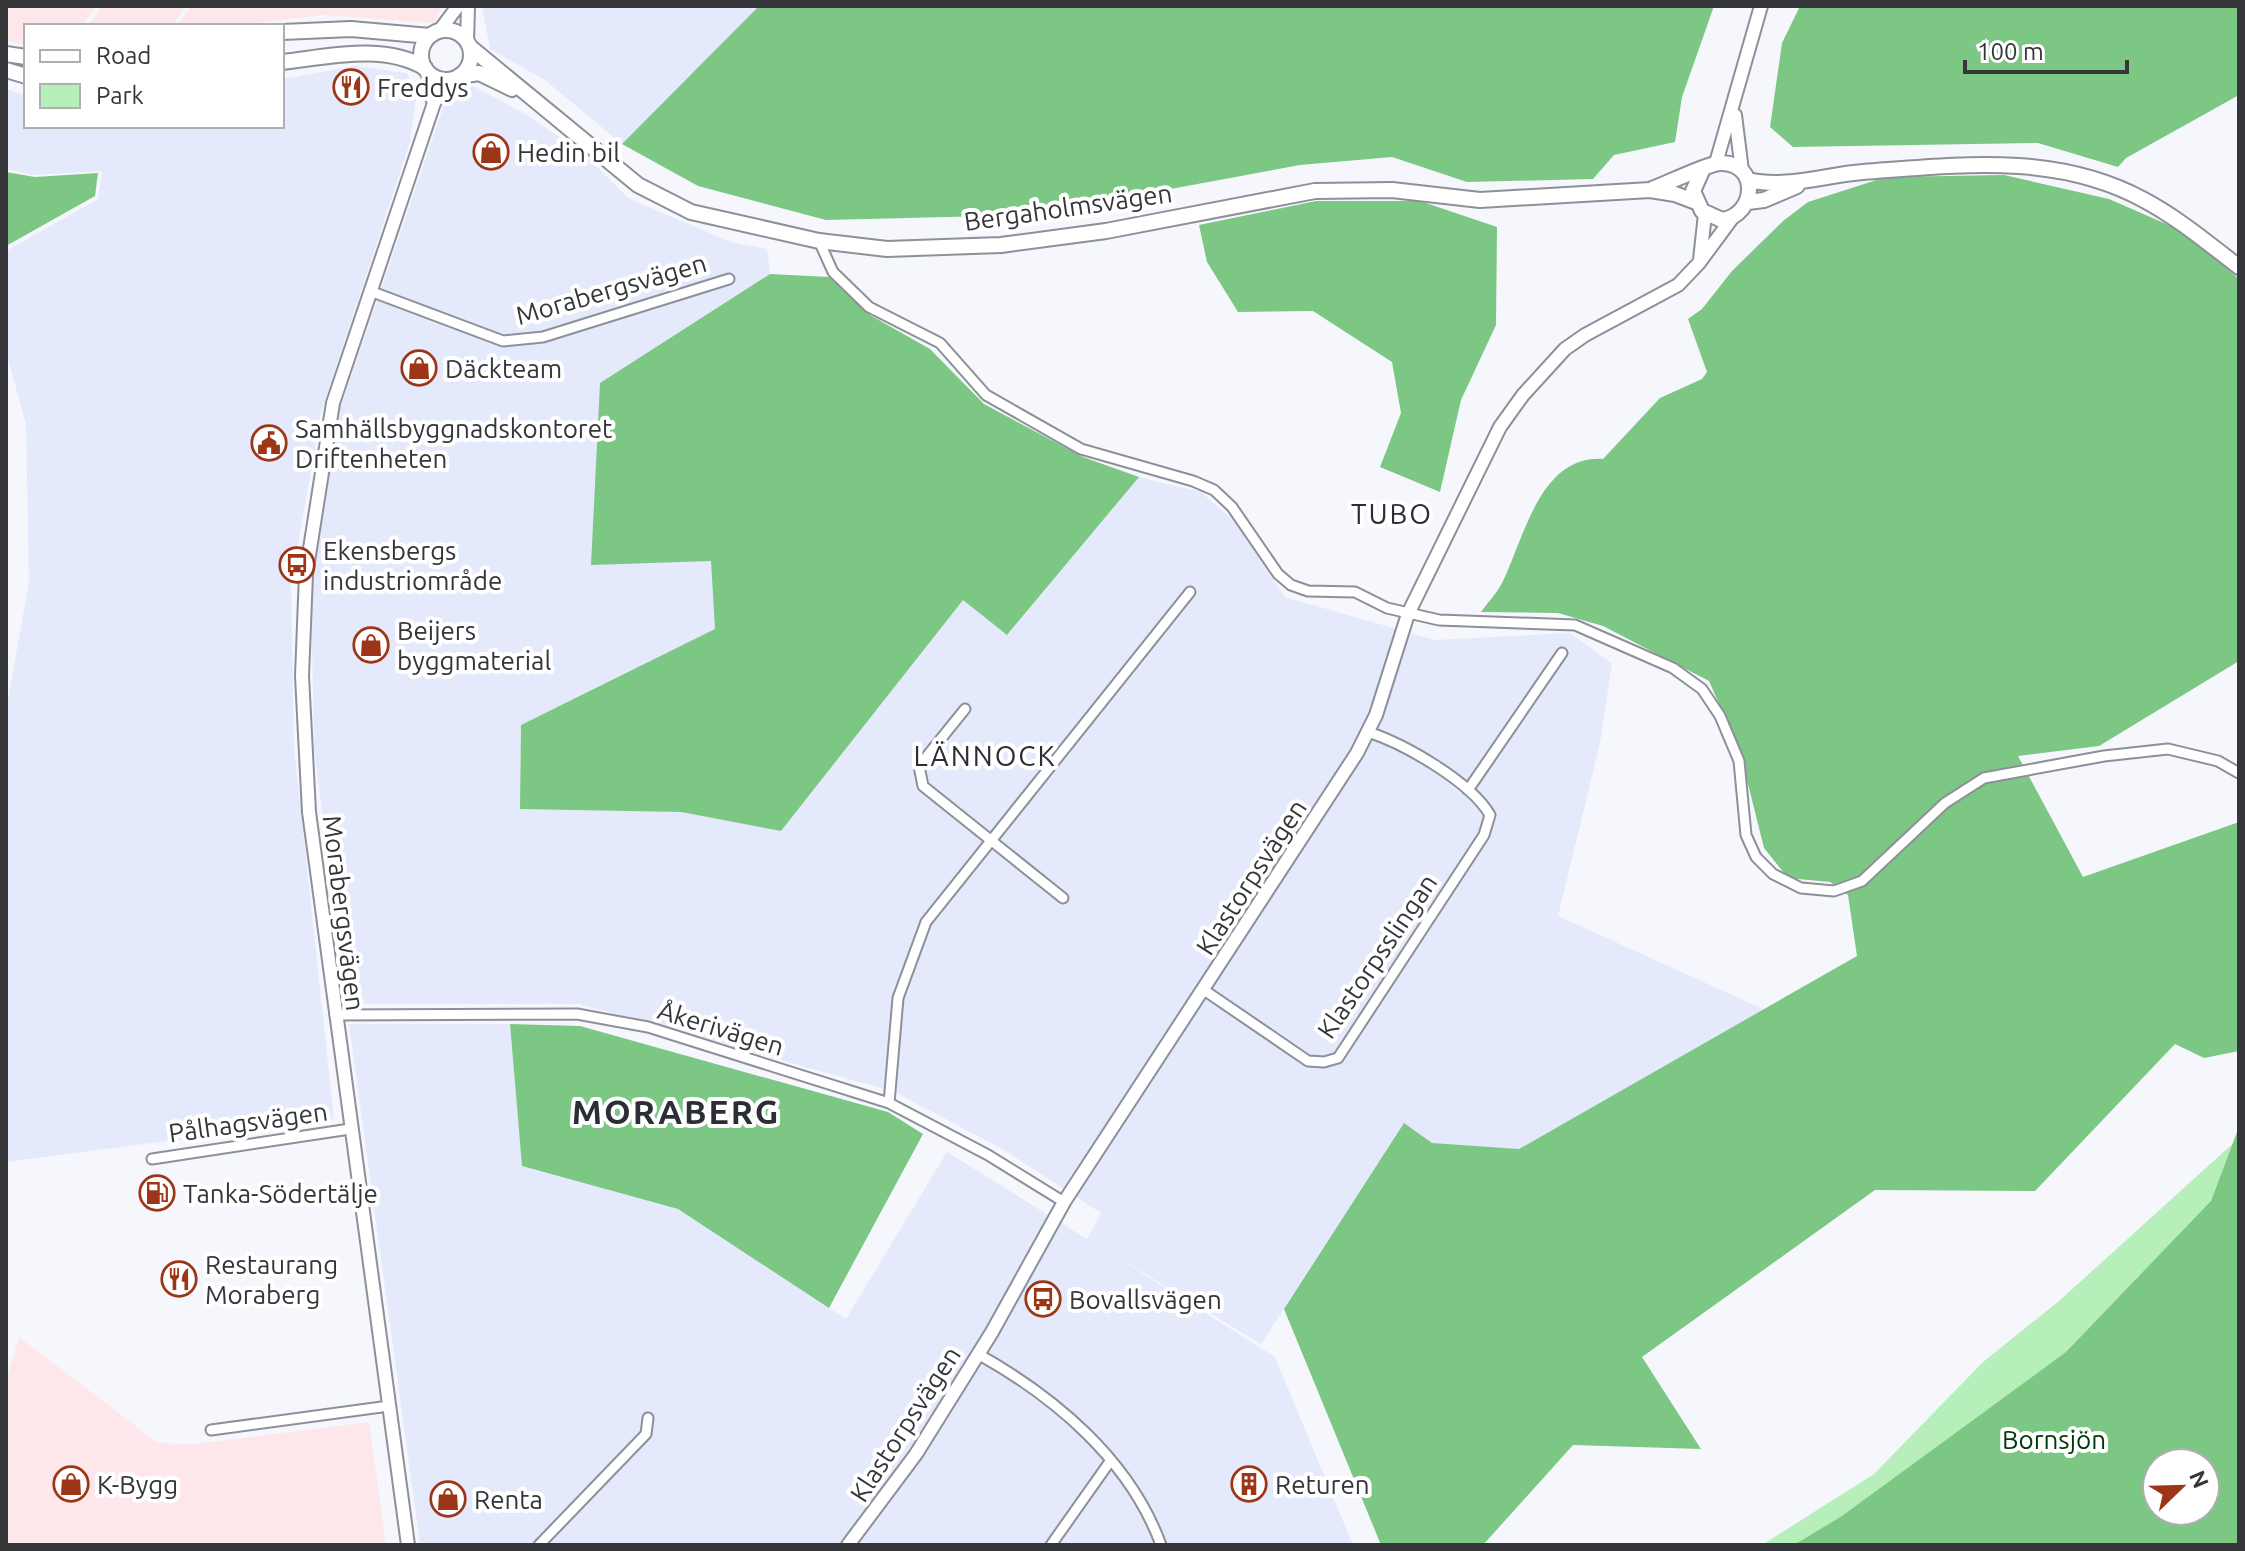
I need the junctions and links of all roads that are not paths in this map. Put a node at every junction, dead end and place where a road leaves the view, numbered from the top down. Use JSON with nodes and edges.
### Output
{"nodes":[{"id":1,"x":458,"y":6,"type":"edge"},
{"id":2,"x":468,"y":6,"type":"edge"},
{"id":3,"x":1761,"y":6,"type":"edge"},
{"id":4,"x":284,"y":32,"type":"edge"},
{"id":5,"x":435,"y":33,"type":"junction"},
{"id":6,"x":469,"y":44,"type":"junction"},
{"id":7,"x":284,"y":62,"type":"edge"},
{"id":8,"x":427,"y":70,"type":"junction"},
{"id":9,"x":455,"y":78,"type":"junction"},
{"id":10,"x":530,"y":98,"type":"junction"},
{"id":11,"x":1734,"y":100,"type":"junction"},
{"id":12,"x":434,"y":103,"type":"junction"},
{"id":13,"x":1716,"y":163,"type":"junction"},
{"id":14,"x":1702,"y":171,"type":"junction"},
{"id":15,"x":1745,"y":176,"type":"junction"},
{"id":16,"x":1812,"y":180,"type":"junction"},
{"id":17,"x":1650,"y":190,"type":"junction"},
{"id":18,"x":1748,"y":202,"type":"junction"},
{"id":19,"x":1700,"y":208,"type":"junction"},
{"id":20,"x":1733,"y":217,"type":"junction"},
{"id":21,"x":819,"y":241,"type":"junction"},
{"id":22,"x":1699,"y":263,"type":"junction"},
{"id":23,"x":2239,"y":267,"type":"edge"},
{"id":24,"x":729,"y":279,"type":"dead end"},
{"id":25,"x":370,"y":291,"type":"junction"},
{"id":26,"x":1190,"y":592,"type":"dead end"},
{"id":27,"x":1408,"y":614,"type":"junction"},
{"id":28,"x":1562,"y":653,"type":"dead end"},
{"id":29,"x":965,"y":709,"type":"dead end"},
{"id":30,"x":1368,"y":732,"type":"junction"},
{"id":31,"x":2239,"y":773,"type":"edge"},
{"id":32,"x":1468,"y":790,"type":"junction"},
{"id":33,"x":989,"y":841,"type":"junction"},
{"id":34,"x":1063,"y":898,"type":"dead end"},
{"id":35,"x":1204,"y":990,"type":"junction"},
{"id":36,"x":335,"y":1015,"type":"junction"},
{"id":37,"x":889,"y":1103,"type":"junction"},
{"id":38,"x":350,"y":1129,"type":"junction"},
{"id":39,"x":152,"y":1159,"type":"dead end"},
{"id":40,"x":1064,"y":1202,"type":"junction"},
{"id":41,"x":978,"y":1354,"type":"junction"},
{"id":42,"x":389,"y":1406,"type":"junction"},
{"id":43,"x":648,"y":1418,"type":"dead end"},
{"id":44,"x":211,"y":1430,"type":"dead end"},
{"id":45,"x":1111,"y":1460,"type":"junction"},
{"id":46,"x":408,"y":1545,"type":"edge"},
{"id":47,"x":539,"y":1545,"type":"edge"},
{"id":48,"x":848,"y":1545,"type":"edge"},
{"id":49,"x":1051,"y":1545,"type":"edge"},
{"id":50,"x":1161,"y":1545,"type":"edge"}],
"edges":[{"from":1,"to":5,"type":"street"},
{"from":2,"to":6,"type":"street"},
{"from":3,"to":11,"type":"street"},
{"from":4,"to":5,"type":"main road"},
{"from":5,"to":6,"type":"main road"},
{"from":5,"to":8,"type":"main road"},
{"from":6,"to":9,"type":"main road"},
{"from":6,"to":10,"type":"main road","name":"Bergaholmsvägen"},
{"from":7,"to":8,"type":"main road"},
{"from":8,"to":9,"type":"main road"},
{"from":8,"to":12,"type":"street","name":"Morabergsvägen"},
{"from":9,"to":10,"type":"main road","name":"Bergaholmsvägen"},
{"from":9,"to":12,"type":"street","name":"Morabergsvägen"},
{"from":10,"to":21,"type":"main road","name":"Bergaholmsvägen"},
{"from":11,"to":13,"type":"street"},
{"from":11,"to":15,"type":"street"},
{"from":12,"to":25,"type":"street","name":"Morabergsvägen"},
{"from":13,"to":14,"type":"main road","name":"Bergaholmsvägen"},
{"from":13,"to":15,"type":"main road"},
{"from":14,"to":17,"type":"main road","name":"Bergaholmsvägen"},
{"from":14,"to":19,"type":"main road"},
{"from":15,"to":16,"type":"main road"},
{"from":15,"to":18,"type":"main road"},
{"from":16,"to":18,"type":"main road"},
{"from":16,"to":23,"type":"main road"},
{"from":17,"to":19,"type":"main road","name":"Bergaholmsvägen"},
{"from":17,"to":21,"type":"main road","name":"Bergaholmsvägen"},
{"from":18,"to":20,"type":"main road"},
{"from":19,"to":20,"type":"main road","name":"Bergaholmsvägen"},
{"from":19,"to":22,"type":"street"},
{"from":20,"to":22,"type":"street","name":"Klastorpsvägen"},
{"from":21,"to":27,"type":"street"},
{"from":22,"to":27,"type":"street","name":"Klastorpsvägen"},
{"from":24,"to":25,"type":"street","name":"Morabergsvägen"},
{"from":25,"to":36,"type":"street","name":"Morabergsvägen"},
{"from":26,"to":33,"type":"street"},
{"from":27,"to":30,"type":"street","name":"Klastorpsvägen"},
{"from":27,"to":31,"type":"street"},
{"from":28,"to":32,"type":"street"},
{"from":29,"to":33,"type":"street"},
{"from":30,"to":32,"type":"street","name":"Klastorpsslingan"},
{"from":30,"to":35,"type":"street","name":"Klastorpsvägen"},
{"from":32,"to":35,"type":"street","name":"Klastorpsslingan"},
{"from":33,"to":34,"type":"street"},
{"from":33,"to":37,"type":"street"},
{"from":35,"to":40,"type":"street","name":"Klastorpsvägen"},
{"from":36,"to":37,"type":"street","name":"Åkerivägen"},
{"from":36,"to":38,"type":"street","name":"Morabergsvägen"},
{"from":37,"to":40,"type":"street","name":"Åkerivägen"},
{"from":38,"to":39,"type":"street","name":"Pålhagsvägen"},
{"from":38,"to":42,"type":"street","name":"Morabergsvägen"},
{"from":40,"to":41,"type":"street","name":"Klastorpsvägen"},
{"from":41,"to":45,"type":"street"},
{"from":41,"to":48,"type":"street","name":"Klastorpsvägen"},
{"from":42,"to":44,"type":"street"},
{"from":42,"to":46,"type":"street","name":"Morabergsvägen"},
{"from":43,"to":47,"type":"street"},
{"from":45,"to":49,"type":"street"},
{"from":45,"to":50,"type":"street"}]}
